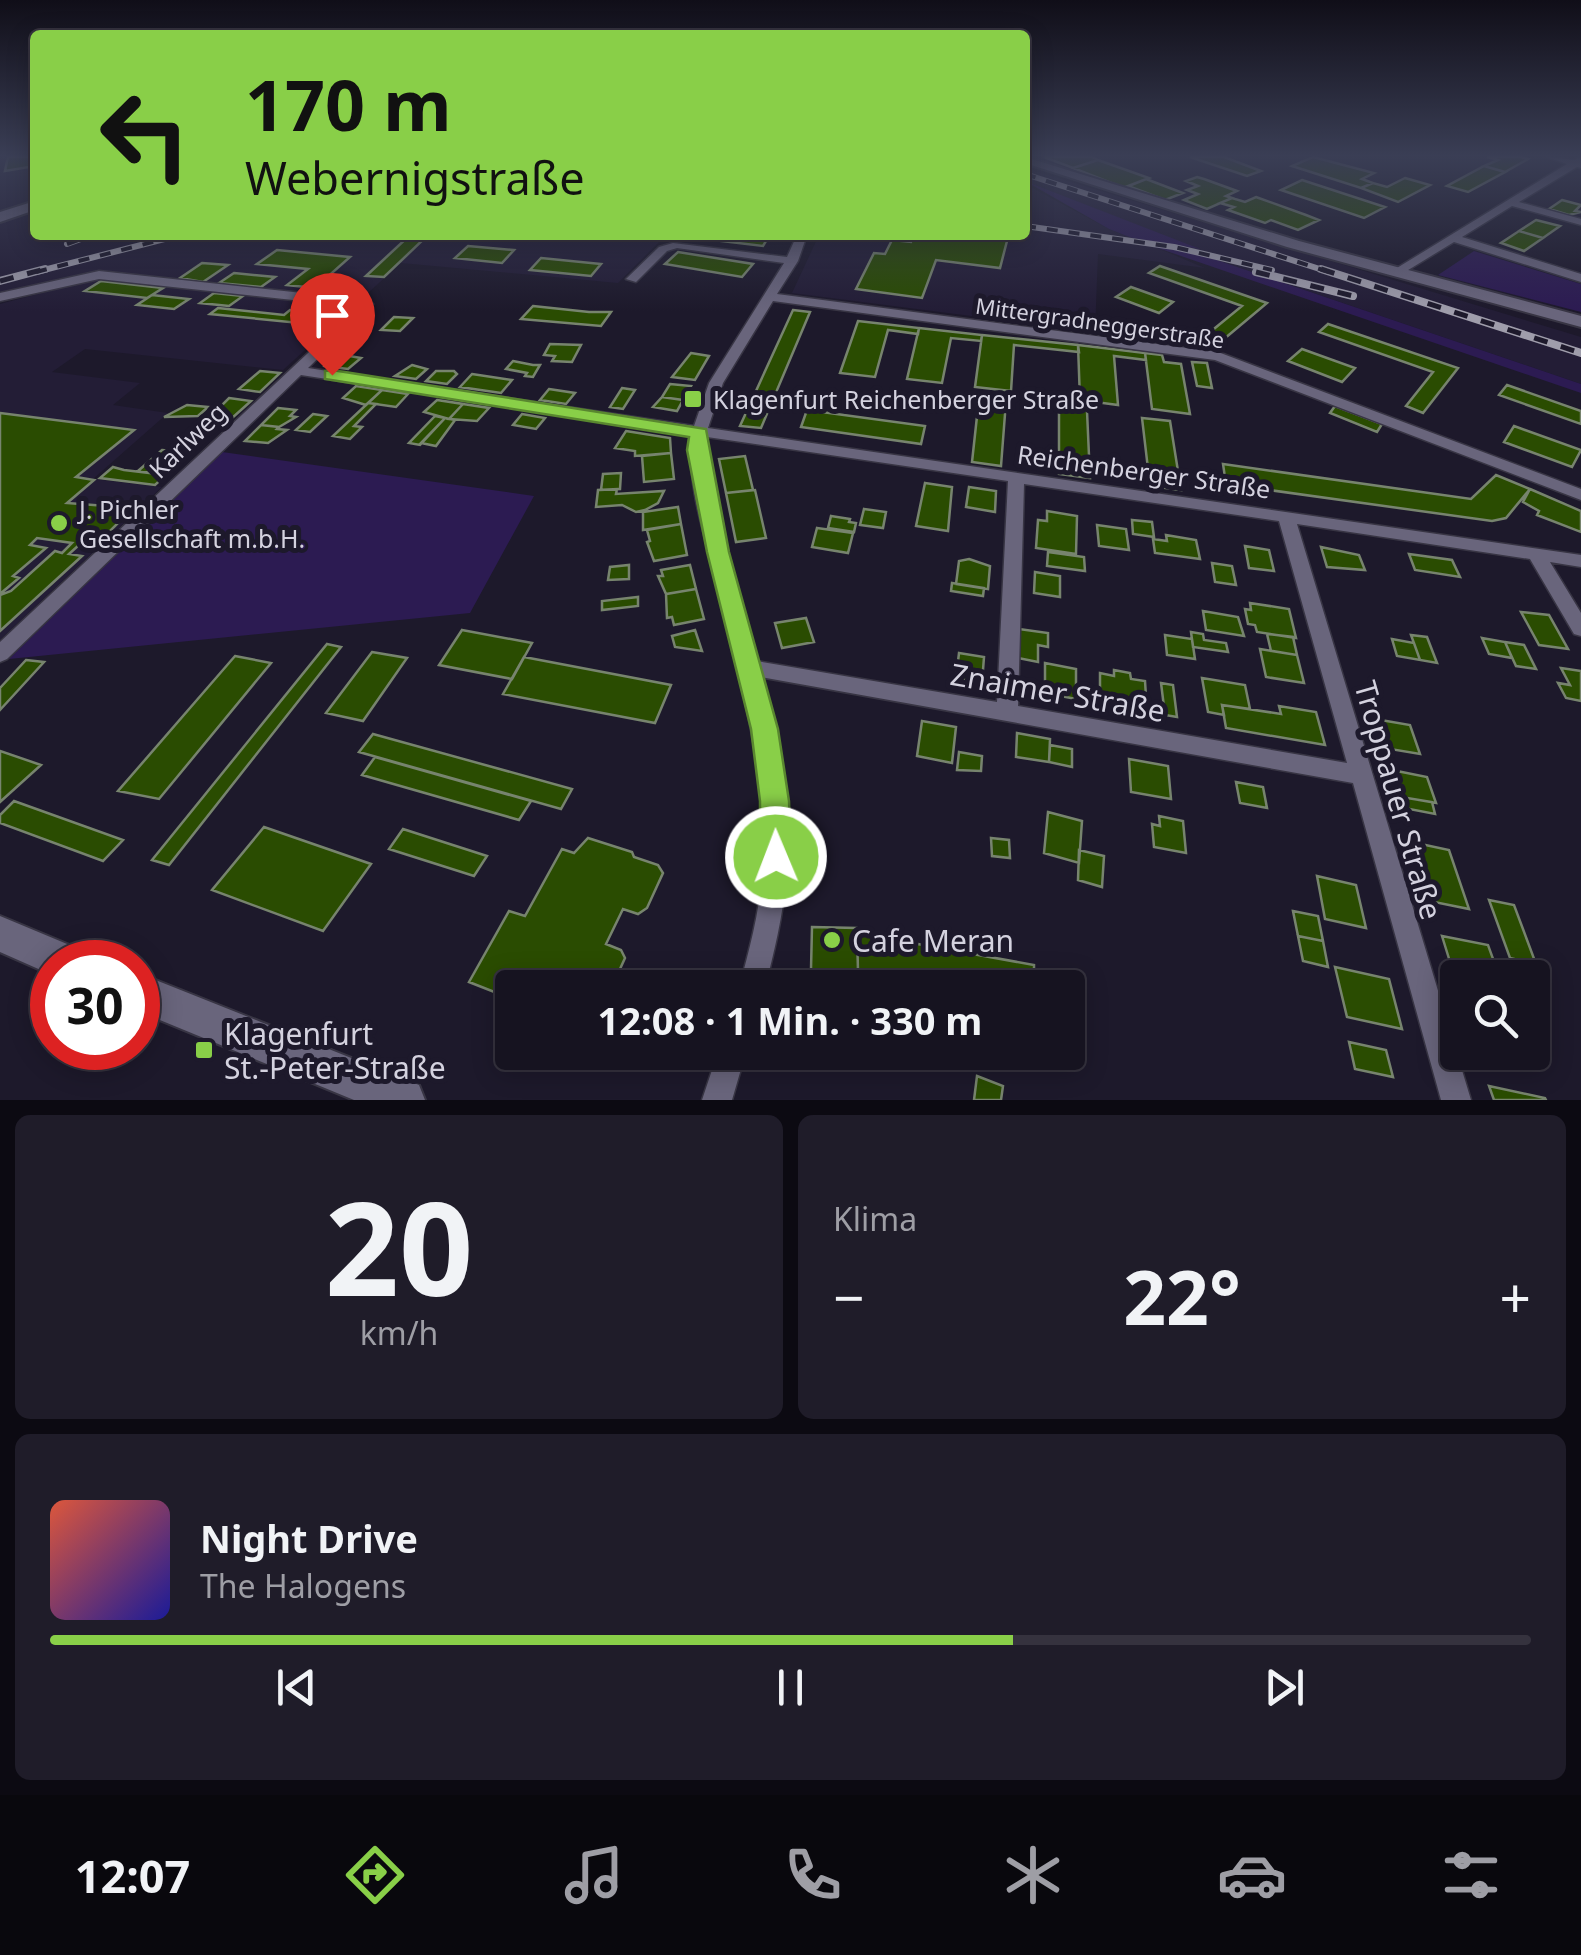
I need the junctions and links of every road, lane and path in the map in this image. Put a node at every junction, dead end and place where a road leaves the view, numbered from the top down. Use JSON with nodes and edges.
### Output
{"nodes":[{"id":1,"x":25,"y":208,"type":"edge"},
{"id":2,"x":1175,"y":208,"type":"edge"},
{"id":3,"x":1501,"y":208,"type":"edge"},
{"id":4,"x":1533,"y":208,"type":"edge"},
{"id":5,"x":0,"y":217,"type":"edge"},
{"id":6,"x":1581,"y":222,"type":"edge"},
{"id":7,"x":1452,"y":238,"type":"junction"},
{"id":8,"x":800,"y":240,"type":"edge"},
{"id":9,"x":792,"y":261,"type":"junction"},
{"id":10,"x":1396,"y":273,"type":"junction"},
{"id":11,"x":1581,"y":278,"type":"edge"},
{"id":12,"x":632,"y":280,"type":"dead end"},
{"id":13,"x":770,"y":297,"type":"junction"},
{"id":14,"x":0,"y":298,"type":"edge"},
{"id":15,"x":1581,"y":322,"type":"edge"},
{"id":16,"x":296,"y":370,"type":"junction"},
{"id":17,"x":699,"y":433,"type":"junction"},
{"id":18,"x":1016,"y":478,"type":"junction"},
{"id":19,"x":1581,"y":495,"type":"edge"},
{"id":20,"x":1286,"y":516,"type":"junction"},
{"id":21,"x":1536,"y":554,"type":"junction"},
{"id":22,"x":1581,"y":561,"type":"edge"},
{"id":23,"x":1581,"y":629,"type":"edge"},
{"id":24,"x":0,"y":654,"type":"edge"},
{"id":25,"x":746,"y":667,"type":"junction"},
{"id":26,"x":1007,"y":714,"type":"junction"},
{"id":27,"x":1360,"y":775,"type":"junction"},
{"id":28,"x":0,"y":934,"type":"edge"},
{"id":29,"x":30,"y":947,"type":"edge"},
{"id":30,"x":757,"y":970,"type":"edge"},
{"id":31,"x":160,"y":1001,"type":"edge"},
{"id":32,"x":726,"y":1070,"type":"edge"},
{"id":33,"x":404,"y":1100,"type":"edge"},
{"id":34,"x":717,"y":1100,"type":"edge"},
{"id":35,"x":1456,"y":1100,"type":"edge"}],
"edges":[{"from":1,"to":5,"type":"street"},
{"from":2,"to":10,"type":"street"},
{"from":3,"to":7,"type":"street"},
{"from":4,"to":6,"type":"street"},
{"from":7,"to":10,"type":"street"},
{"from":7,"to":11,"type":"street"},
{"from":8,"to":9,"type":"street"},
{"from":9,"to":12,"type":"street"},
{"from":9,"to":13,"type":"street"},
{"from":10,"to":15,"type":"street"},
{"from":13,"to":17,"type":"street"},
{"from":13,"to":19,"type":"street","name":"Mittergradneggerstraße"},
{"from":14,"to":16,"type":"street","name":"Karlweg"},
{"from":16,"to":17,"type":"street","name":"Reichenberger Straße"},
{"from":16,"to":24,"type":"street","name":"Karlweg"},
{"from":17,"to":18,"type":"street","name":"Reichenberger Straße"},
{"from":17,"to":25,"type":"street"},
{"from":18,"to":20,"type":"street","name":"Reichenberger Straße"},
{"from":18,"to":26,"type":"street"},
{"from":20,"to":21,"type":"street","name":"Reichenberger Straße"},
{"from":20,"to":27,"type":"street","name":"Troppauer Straße"},
{"from":21,"to":22,"type":"street","name":"Reichenberger Straße"},
{"from":21,"to":23,"type":"street"},
{"from":25,"to":26,"type":"street","name":"Znaimer Straße"},
{"from":25,"to":30,"type":"street"},
{"from":26,"to":27,"type":"street","name":"Znaimer Straße"},
{"from":27,"to":35,"type":"street","name":"Troppauer Straße"},
{"from":28,"to":29,"type":"street"},
{"from":31,"to":33,"type":"street"},
{"from":32,"to":34,"type":"street"}]}
